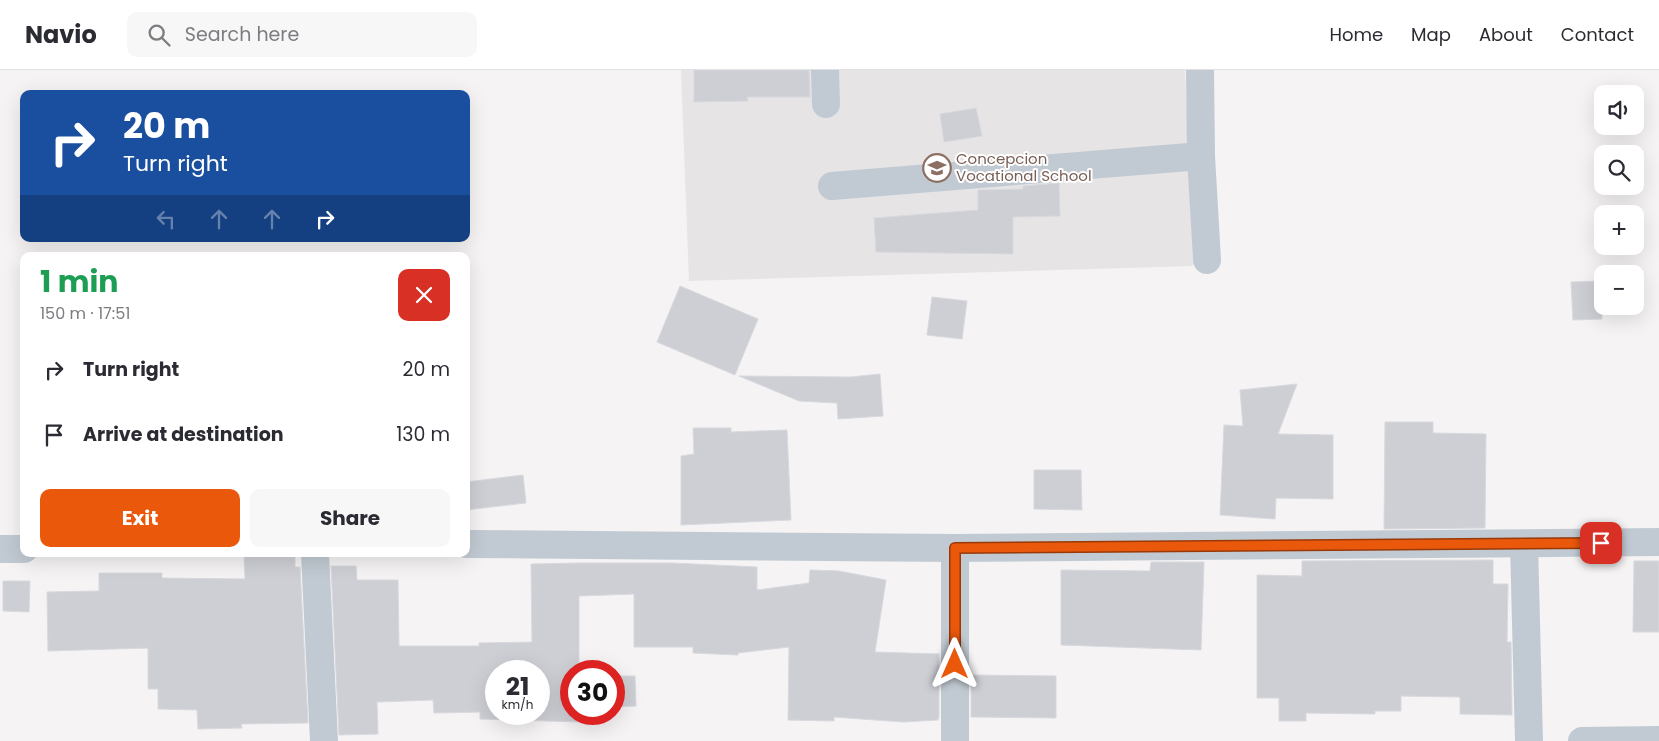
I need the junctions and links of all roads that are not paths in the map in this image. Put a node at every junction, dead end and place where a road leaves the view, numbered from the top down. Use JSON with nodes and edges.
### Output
{"nodes":[{"id":1,"x":825,"y":70,"type":"edge"},
{"id":2,"x":1200,"y":70,"type":"edge"},
{"id":3,"x":826,"y":104,"type":"dead end"},
{"id":4,"x":1201,"y":156,"type":"junction"},
{"id":5,"x":832,"y":186,"type":"dead end"},
{"id":6,"x":1207,"y":260,"type":"dead end"},
{"id":7,"x":1659,"y":542,"type":"edge"},
{"id":8,"x":470,"y":544,"type":"edge"},
{"id":9,"x":1524,"y":544,"type":"junction"},
{"id":10,"x":955,"y":548,"type":"junction"},
{"id":11,"x":20,"y":549,"type":"edge"},
{"id":12,"x":0,"y":550,"type":"edge"},
{"id":13,"x":315,"y":557,"type":"edge"},
{"id":14,"x":1659,"y":740,"type":"edge"},
{"id":15,"x":324,"y":741,"type":"edge"},
{"id":16,"x":956,"y":741,"type":"edge"},
{"id":17,"x":1529,"y":741,"type":"edge"},
{"id":18,"x":1582,"y":741,"type":"edge"}],
"edges":[{"from":1,"to":3,"type":"street"},
{"from":2,"to":4,"type":"street"},
{"from":4,"to":5,"type":"street"},
{"from":4,"to":6,"type":"street"},
{"from":7,"to":9,"type":"street"},
{"from":8,"to":10,"type":"street"},
{"from":9,"to":10,"type":"street"},
{"from":9,"to":17,"type":"street"},
{"from":10,"to":16,"type":"street"},
{"from":11,"to":12,"type":"street"},
{"from":13,"to":15,"type":"street"},
{"from":14,"to":18,"type":"street"}]}
